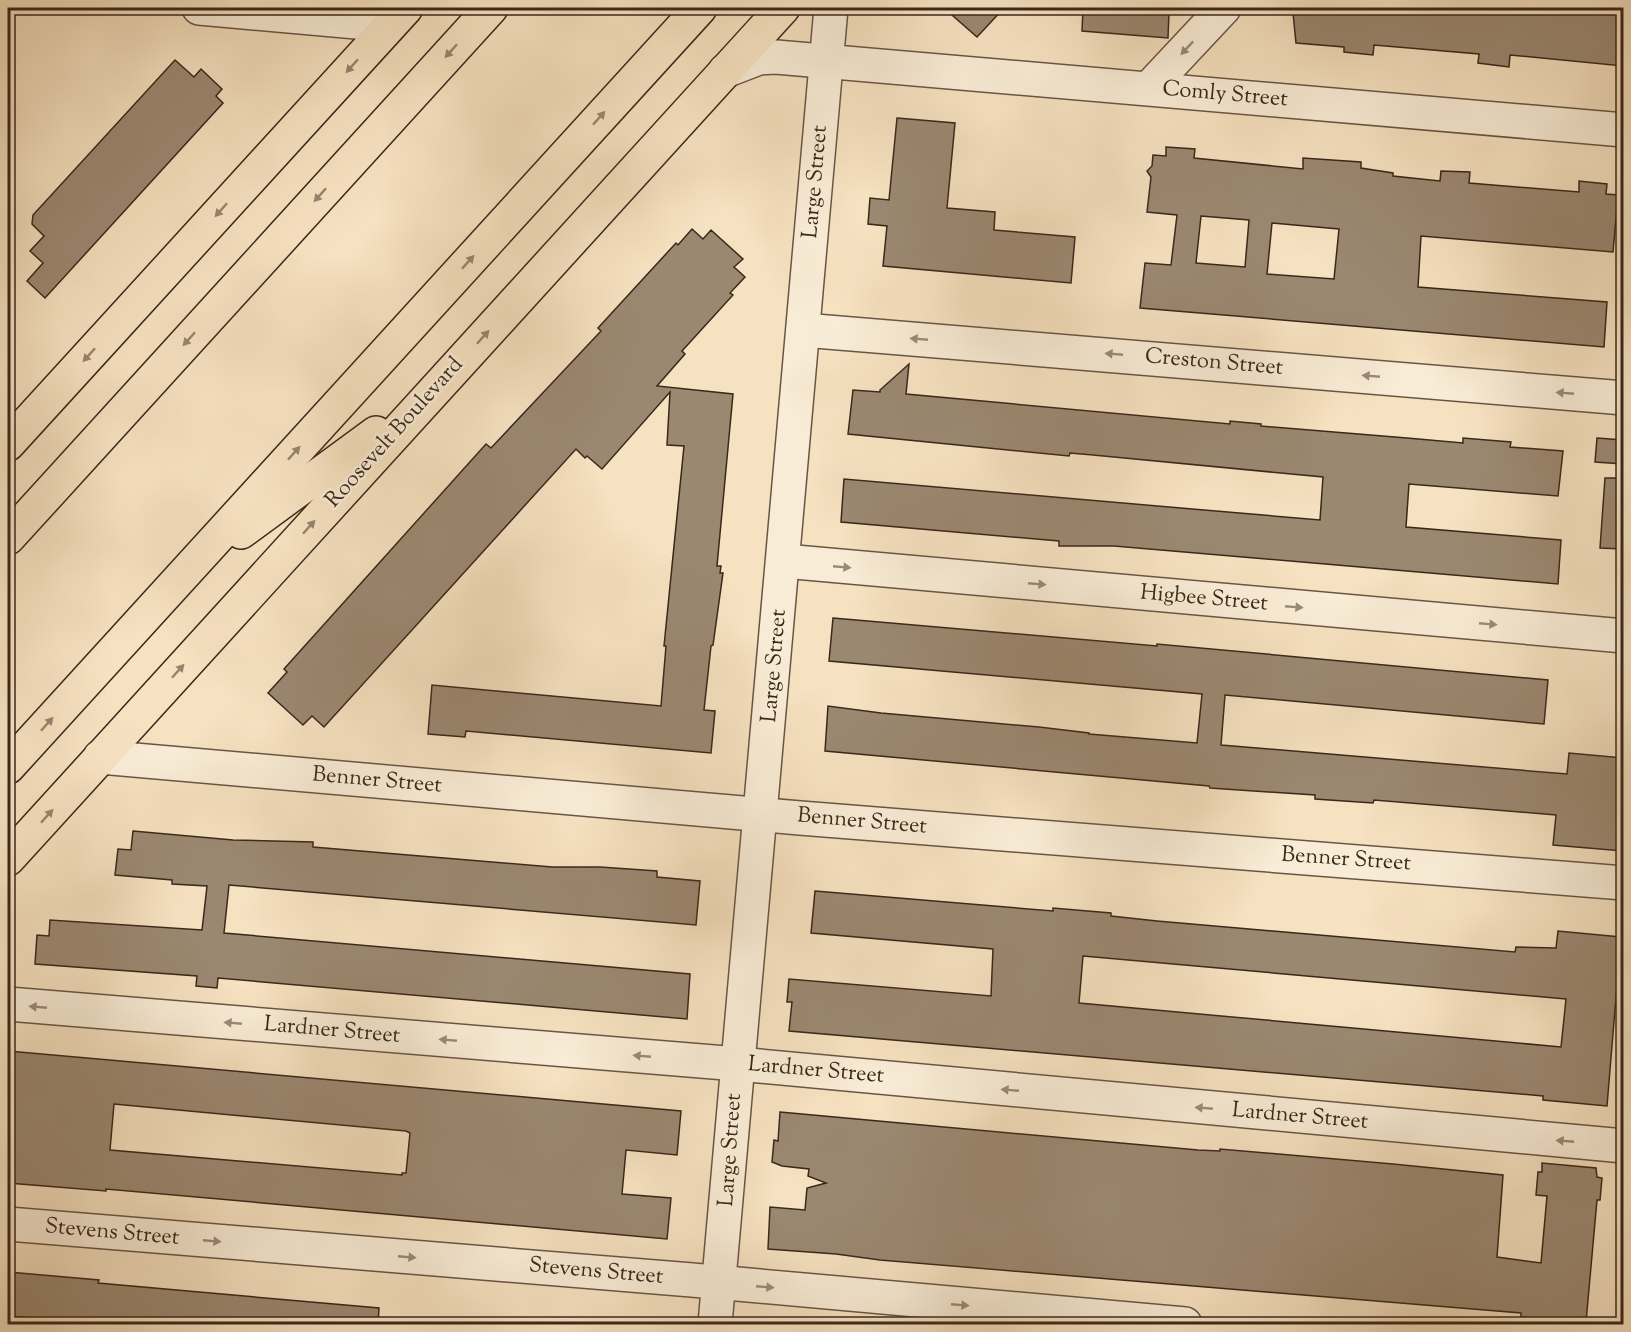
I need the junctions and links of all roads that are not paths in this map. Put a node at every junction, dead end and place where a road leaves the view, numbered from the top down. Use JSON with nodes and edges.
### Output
{"nodes":[{"id":1,"x":199,"y":8,"type":"edge"},
{"id":2,"x":491,"y":8,"type":"edge"},
{"id":3,"x":700,"y":8,"type":"edge"},
{"id":4,"x":783,"y":8,"type":"edge"},
{"id":5,"x":831,"y":8,"type":"edge"},
{"id":6,"x":1224,"y":8,"type":"edge"},
{"id":7,"x":398,"y":16,"type":"edge"},
{"id":8,"x":826,"y":61,"type":"junction"},
{"id":9,"x":725,"y":71,"type":"junction"},
{"id":10,"x":1149,"y":88,"type":"junction"},
{"id":11,"x":1623,"y":130,"type":"edge"},
{"id":12,"x":804,"y":330,"type":"junction"},
{"id":13,"x":434,"y":390,"type":"junction"},
{"id":14,"x":1623,"y":398,"type":"edge"},
{"id":15,"x":8,"y":444,"type":"edge"},
{"id":16,"x":77,"y":462,"type":"junction"},
{"id":17,"x":8,"y":518,"type":"edge"},
{"id":18,"x":8,"y":538,"type":"edge"},
{"id":19,"x":784,"y":561,"type":"junction"},
{"id":20,"x":184,"y":574,"type":"junction"},
{"id":21,"x":1623,"y":636,"type":"edge"},
{"id":22,"x":100,"y":757,"type":"junction"},
{"id":23,"x":8,"y":767,"type":"edge"},
{"id":24,"x":763,"y":814,"type":"junction"},
{"id":25,"x":8,"y":859,"type":"edge"},
{"id":26,"x":1623,"y":883,"type":"edge"},
{"id":27,"x":8,"y":1004,"type":"edge"},
{"id":28,"x":738,"y":1064,"type":"junction"},
{"id":29,"x":1623,"y":1146,"type":"edge"},
{"id":30,"x":8,"y":1224,"type":"edge"},
{"id":31,"x":719,"y":1283,"type":"junction"},
{"id":32,"x":715,"y":1324,"type":"edge"},
{"id":33,"x":1185,"y":1324,"type":"edge"}],
"edges":[{"from":1,"to":7,"type":"street"},
{"from":2,"to":16,"type":"highway","one_way":true},
{"from":20,"to":3,"type":"highway","one_way":true},
{"from":4,"to":9,"type":"highway","name":"Roosevelt Boulevard"},
{"from":5,"to":8,"type":"street","name":"Large Street"},
{"from":6,"to":10,"type":"street","one_way":true},
{"from":7,"to":15,"type":"highway","one_way":true},
{"from":8,"to":9,"type":"street","name":"Comly Street"},
{"from":8,"to":10,"type":"street","name":"Comly Street"},
{"from":8,"to":12,"type":"street","name":"Large Street"},
{"from":13,"to":9,"type":"highway","name":"Roosevelt Boulevard","one_way":true},
{"from":10,"to":11,"type":"street","name":"Comly Street"},
{"from":14,"to":12,"type":"street","name":"Creston Street","one_way":true},
{"from":12,"to":19,"type":"street","name":"Large Street"},
{"from":13,"to":20,"type":"highway"},
{"from":22,"to":13,"type":"highway","name":"Roosevelt Boulevard","one_way":true},
{"from":16,"to":17,"type":"highway"},
{"from":16,"to":18,"type":"highway"},
{"from":19,"to":21,"type":"street","name":"Higbee Street","one_way":true},
{"from":19,"to":24,"type":"street","name":"Large Street"},
{"from":23,"to":20,"type":"highway","one_way":true},
{"from":22,"to":24,"type":"street","name":"Benner Street"},
{"from":25,"to":22,"type":"highway","name":"Roosevelt Boulevard","one_way":true},
{"from":24,"to":26,"type":"street","name":"Benner Street"},
{"from":24,"to":28,"type":"street","name":"Large Street"},
{"from":28,"to":27,"type":"street","name":"Lardner Street","one_way":true},
{"from":29,"to":28,"type":"street","name":"Lardner Street","one_way":true},
{"from":28,"to":31,"type":"street","name":"Large Street"},
{"from":30,"to":31,"type":"street","name":"Stevens Street","one_way":true},
{"from":31,"to":32,"type":"street","name":"Large Street"},
{"from":31,"to":33,"type":"street","name":"Stevens Street","one_way":true}]}
